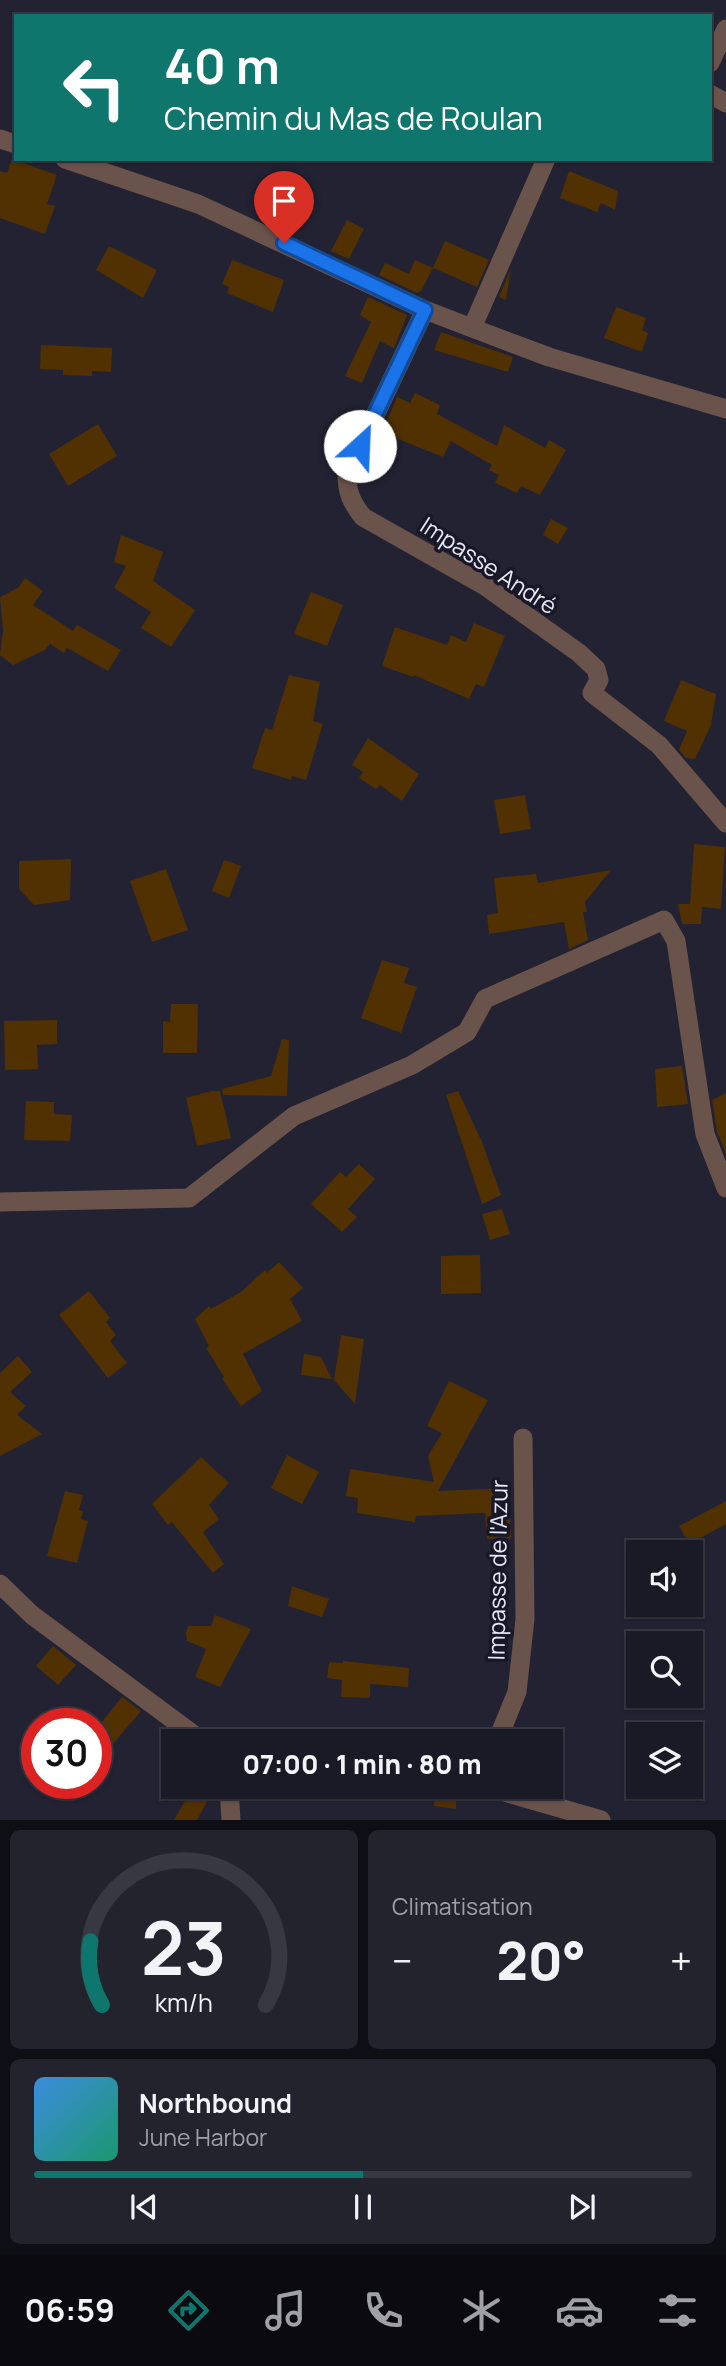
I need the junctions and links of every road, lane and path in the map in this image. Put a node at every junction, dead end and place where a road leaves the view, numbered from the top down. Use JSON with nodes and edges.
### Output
{"nodes":[{"id":1,"x":726,"y":29,"type":"edge"},
{"id":2,"x":712,"y":59,"type":"edge"},
{"id":3,"x":71,"y":161,"type":"edge"},
{"id":4,"x":545,"y":161,"type":"edge"},
{"id":5,"x":425,"y":310,"type":"junction"},
{"id":6,"x":472,"y":328,"type":"junction"},
{"id":7,"x":726,"y":409,"type":"edge"},
{"id":8,"x":726,"y":822,"type":"edge"},
{"id":9,"x":726,"y":1188,"type":"edge"},
{"id":10,"x":0,"y":1202,"type":"edge"},
{"id":11,"x":523,"y":1438,"type":"dead end"},
{"id":12,"x":0,"y":1584,"type":"edge"},
{"id":13,"x":186,"y":1729,"type":"edge"},
{"id":14,"x":502,"y":1729,"type":"edge"},
{"id":15,"x":230,"y":1799,"type":"edge"},
{"id":16,"x":528,"y":1799,"type":"edge"},
{"id":17,"x":231,"y":1820,"type":"edge"},
{"id":18,"x":601,"y":1820,"type":"edge"}],
"edges":[{"from":1,"to":2,"type":"street"},
{"from":3,"to":5,"type":"street"},
{"from":4,"to":6,"type":"street"},
{"from":5,"to":6,"type":"street"},
{"from":5,"to":8,"type":"street","name":"Impasse André"},
{"from":6,"to":7,"type":"street"},
{"from":9,"to":10,"type":"street"},
{"from":11,"to":14,"type":"street","name":"Impasse de l'Azur"},
{"from":12,"to":13,"type":"street"},
{"from":15,"to":17,"type":"street"},
{"from":16,"to":18,"type":"street"}]}
